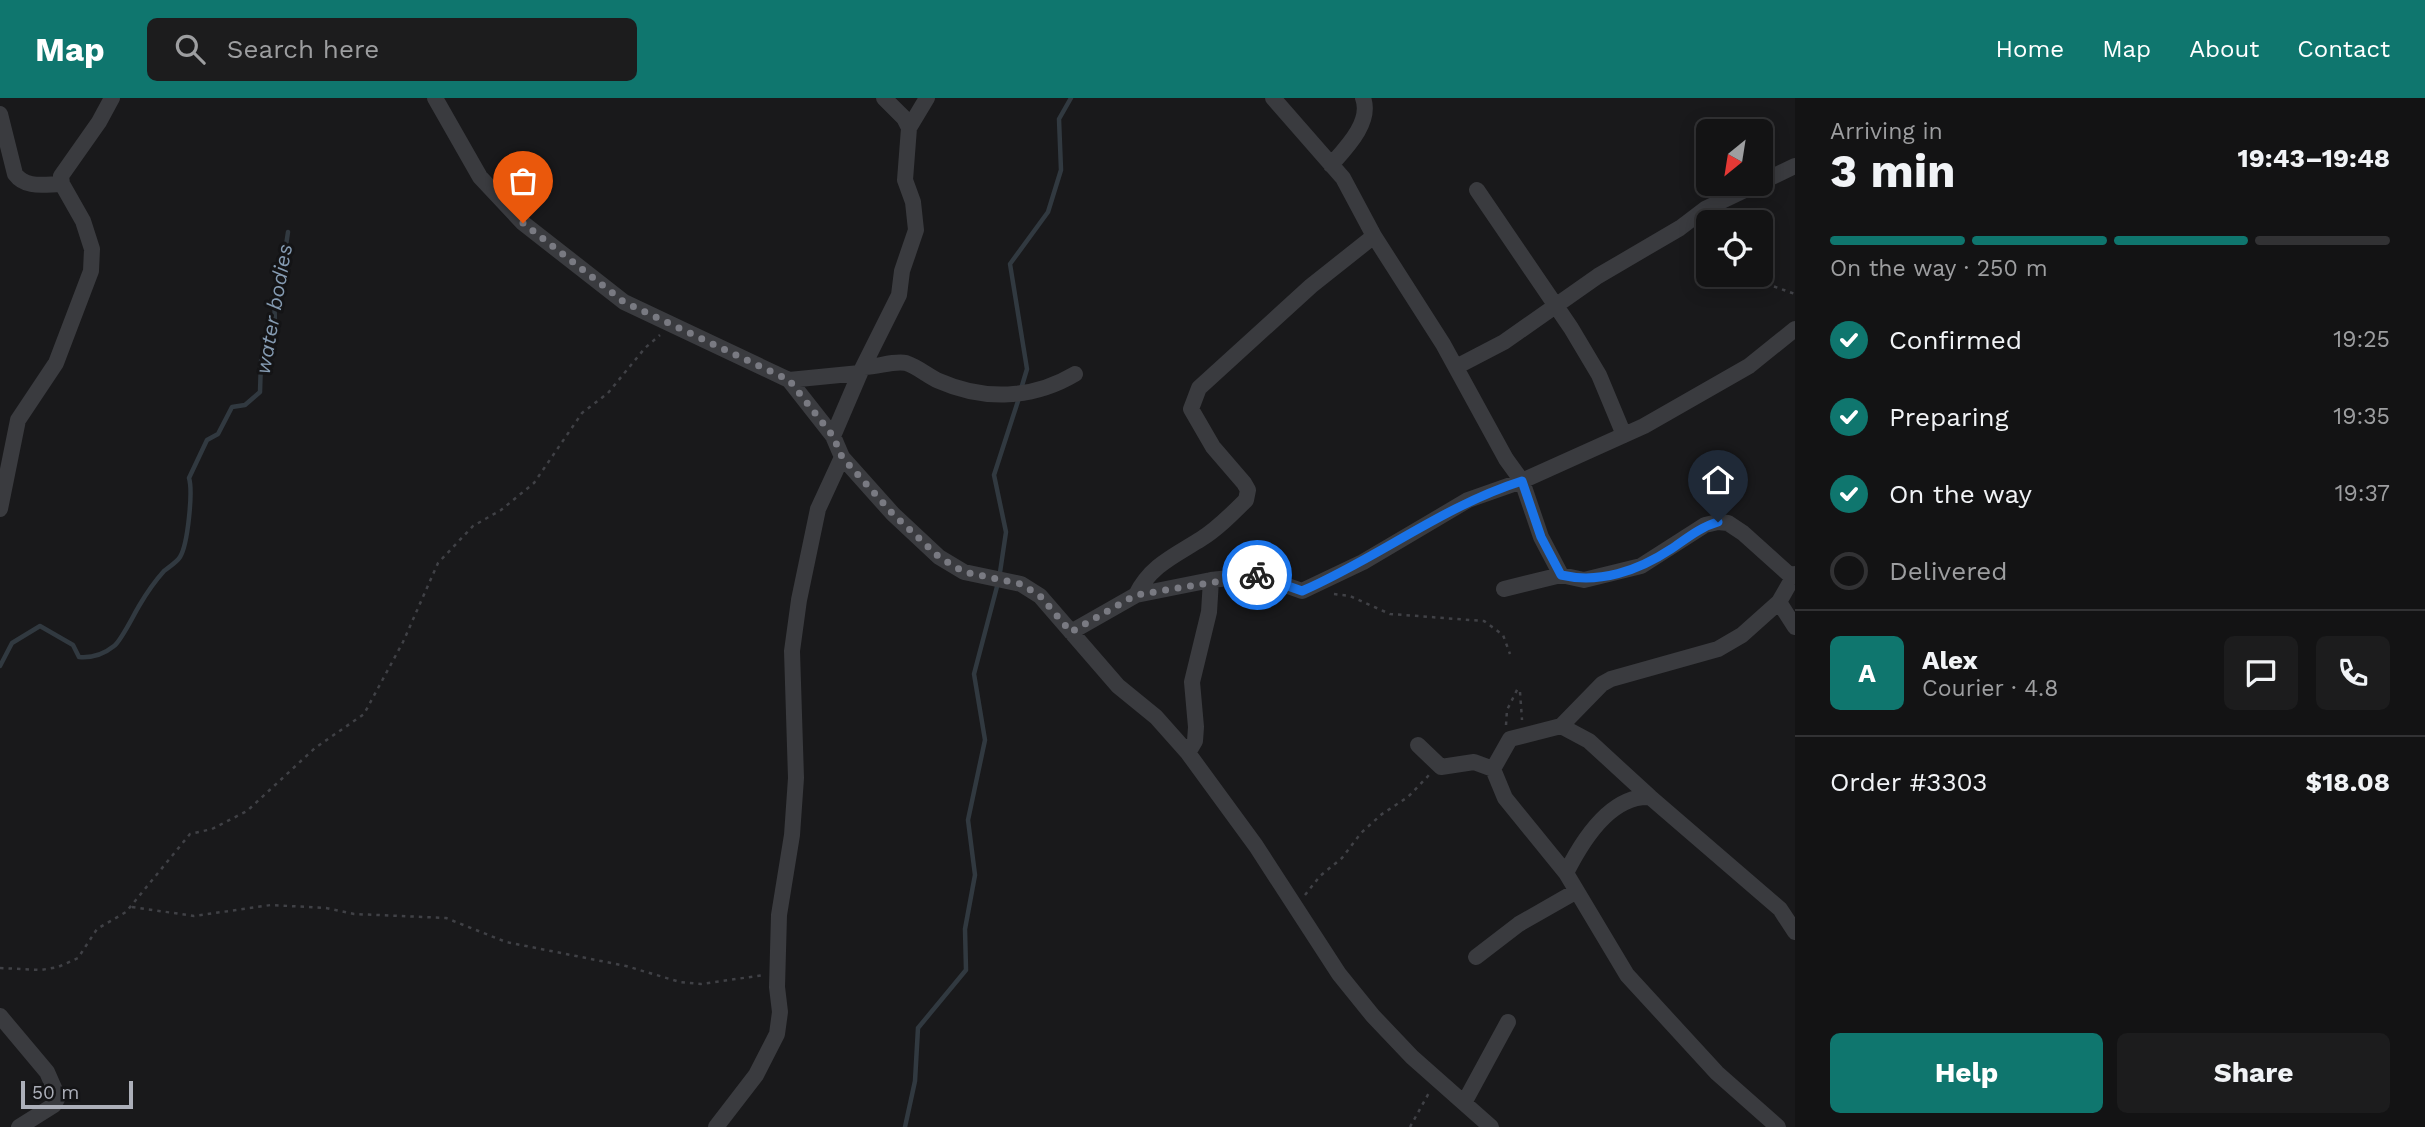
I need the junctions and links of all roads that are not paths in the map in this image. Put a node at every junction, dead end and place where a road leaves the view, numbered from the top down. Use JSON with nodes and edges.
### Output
{"nodes":[{"id":1,"x":112,"y":98,"type":"edge"},
{"id":2,"x":435,"y":98,"type":"edge"},
{"id":3,"x":884,"y":98,"type":"edge"},
{"id":4,"x":927,"y":98,"type":"edge"},
{"id":5,"x":1273,"y":98,"type":"edge"},
{"id":6,"x":1363,"y":98,"type":"edge"},
{"id":7,"x":0,"y":114,"type":"edge"},
{"id":8,"x":909,"y":128,"type":"junction"},
{"id":9,"x":1331,"y":165,"type":"junction"},
{"id":10,"x":1795,"y":166,"type":"edge"},
{"id":11,"x":62,"y":184,"type":"junction"},
{"id":12,"x":1477,"y":190,"type":"dead end"},
{"id":13,"x":1374,"y":236,"type":"junction"},
{"id":14,"x":1556,"y":307,"type":"junction"},
{"id":15,"x":1795,"y":329,"type":"edge"},
{"id":16,"x":1456,"y":367,"type":"junction"},
{"id":17,"x":861,"y":370,"type":"junction"},
{"id":18,"x":1075,"y":374,"type":"dead end"},
{"id":19,"x":789,"y":380,"type":"junction"},
{"id":20,"x":1624,"y":435,"type":"junction"},
{"id":21,"x":833,"y":436,"type":"junction"},
{"id":22,"x":842,"y":457,"type":"junction"},
{"id":23,"x":1522,"y":481,"type":"junction"},
{"id":24,"x":0,"y":509,"type":"edge"},
{"id":25,"x":1561,"y":575,"type":"junction"},
{"id":26,"x":1793,"y":575,"type":"edge"},
{"id":27,"x":1211,"y":580,"type":"junction"},
{"id":28,"x":1504,"y":589,"type":"dead end"},
{"id":29,"x":1136,"y":595,"type":"junction"},
{"id":30,"x":1779,"y":602,"type":"junction"},
{"id":31,"x":1795,"y":628,"type":"edge"},
{"id":32,"x":1071,"y":632,"type":"junction"},
{"id":33,"x":1561,"y":726,"type":"junction"},
{"id":34,"x":1418,"y":745,"type":"dead end"},
{"id":35,"x":1188,"y":753,"type":"junction"},
{"id":36,"x":1493,"y":769,"type":"junction"},
{"id":37,"x":1650,"y":797,"type":"junction"},
{"id":38,"x":1566,"y":873,"type":"junction"},
{"id":39,"x":1575,"y":892,"type":"junction"},
{"id":40,"x":1795,"y":932,"type":"edge"},
{"id":41,"x":1476,"y":957,"type":"dead end"},
{"id":42,"x":0,"y":1016,"type":"edge"},
{"id":43,"x":1508,"y":1021,"type":"dead end"},
{"id":44,"x":1464,"y":1103,"type":"junction"},
{"id":45,"x":19,"y":1127,"type":"edge"},
{"id":46,"x":716,"y":1127,"type":"edge"},
{"id":47,"x":1491,"y":1127,"type":"edge"},
{"id":48,"x":1778,"y":1127,"type":"edge"}],
"edges":[{"from":1,"to":11,"type":"street"},
{"from":2,"to":19,"type":"street"},
{"from":3,"to":8,"type":"street"},
{"from":4,"to":8,"type":"street"},
{"from":5,"to":9,"type":"street"},
{"from":6,"to":9,"type":"street"},
{"from":7,"to":11,"type":"street"},
{"from":8,"to":17,"type":"street"},
{"from":9,"to":13,"type":"street"},
{"from":10,"to":14,"type":"street"},
{"from":11,"to":24,"type":"street"},
{"from":12,"to":14,"type":"street"},
{"from":13,"to":16,"type":"street"},
{"from":13,"to":29,"type":"street"},
{"from":14,"to":16,"type":"street"},
{"from":14,"to":20,"type":"street"},
{"from":15,"to":20,"type":"street"},
{"from":16,"to":23,"type":"street"},
{"from":17,"to":18,"type":"street"},
{"from":17,"to":19,"type":"street"},
{"from":17,"to":21,"type":"street"},
{"from":19,"to":21,"type":"street"},
{"from":20,"to":23,"type":"street"},
{"from":21,"to":22,"type":"street"},
{"from":22,"to":32,"type":"street"},
{"from":22,"to":46,"type":"street"},
{"from":23,"to":25,"type":"street"},
{"from":23,"to":27,"type":"street"},
{"from":25,"to":26,"type":"street"},
{"from":25,"to":28,"type":"street"},
{"from":26,"to":30,"type":"street"},
{"from":27,"to":29,"type":"street"},
{"from":27,"to":35,"type":"street"},
{"from":29,"to":32,"type":"street"},
{"from":30,"to":31,"type":"street"},
{"from":30,"to":33,"type":"street"},
{"from":32,"to":35,"type":"street"},
{"from":33,"to":36,"type":"street"},
{"from":33,"to":37,"type":"street"},
{"from":34,"to":36,"type":"street"},
{"from":35,"to":44,"type":"street"},
{"from":36,"to":38,"type":"street"},
{"from":37,"to":38,"type":"street"},
{"from":37,"to":40,"type":"street"},
{"from":38,"to":39,"type":"street"},
{"from":39,"to":41,"type":"street"},
{"from":39,"to":48,"type":"street"},
{"from":42,"to":45,"type":"street"},
{"from":43,"to":44,"type":"street"},
{"from":44,"to":47,"type":"street"}]}
